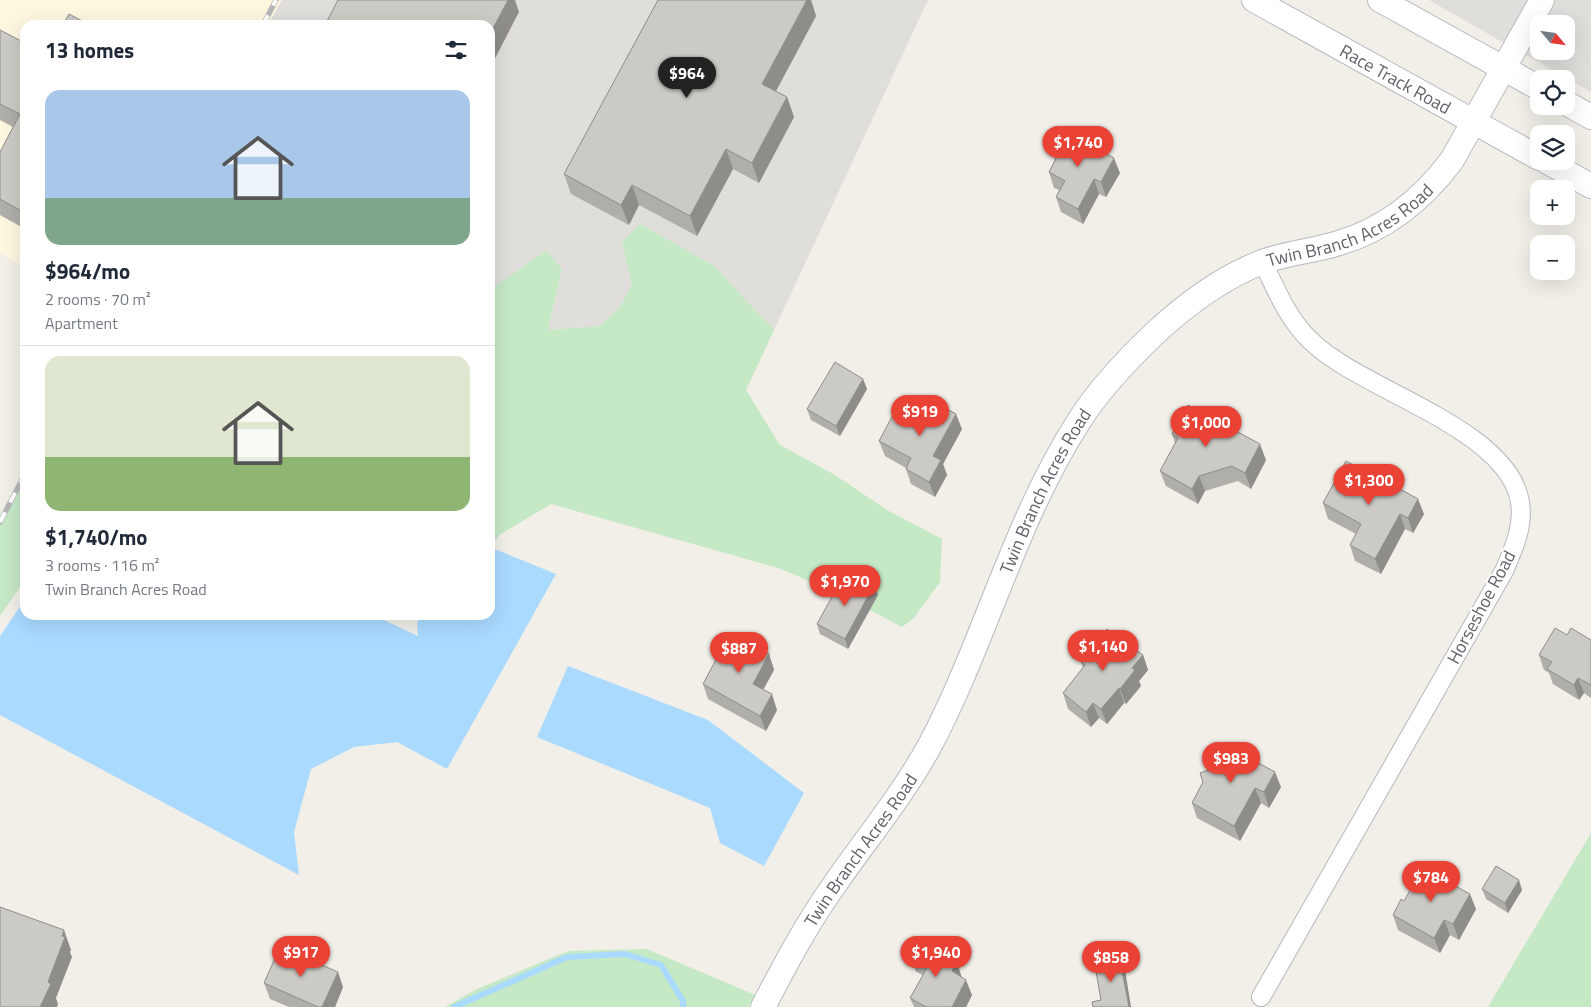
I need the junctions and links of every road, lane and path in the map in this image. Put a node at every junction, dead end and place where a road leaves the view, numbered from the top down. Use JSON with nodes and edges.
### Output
{"nodes":[{"id":1,"x":1254,"y":0,"type":"edge"},
{"id":2,"x":1380,"y":0,"type":"edge"},
{"id":3,"x":1542,"y":0,"type":"edge"},
{"id":4,"x":1504,"y":68,"type":"junction"},
{"id":5,"x":1530,"y":83,"type":"edge"},
{"id":6,"x":1575,"y":108,"type":"edge"},
{"id":7,"x":1591,"y":116,"type":"edge"},
{"id":8,"x":1475,"y":123,"type":"junction"},
{"id":9,"x":1530,"y":153,"type":"edge"},
{"id":10,"x":1562,"y":170,"type":"edge"},
{"id":11,"x":1591,"y":186,"type":"edge"},
{"id":12,"x":1263,"y":262,"type":"junction"},
{"id":13,"x":1261,"y":997,"type":"dead end"},
{"id":14,"x":763,"y":1007,"type":"edge"}],
"edges":[{"from":1,"to":8,"type":"street","name":"Race Track Road"},
{"from":2,"to":4,"type":"street"},
{"from":3,"to":4,"type":"street","name":"Twin Branch Acres Road"},
{"from":4,"to":5,"type":"street"},
{"from":4,"to":8,"type":"street","name":"Twin Branch Acres Road"},
{"from":6,"to":7,"type":"street"},
{"from":8,"to":9,"type":"street","name":"Race Track Road"},
{"from":8,"to":12,"type":"street","name":"Twin Branch Acres Road"},
{"from":10,"to":11,"type":"street"},
{"from":12,"to":13,"type":"street","name":"Horseshoe Road"},
{"from":12,"to":14,"type":"street","name":"Twin Branch Acres Road"}]}
